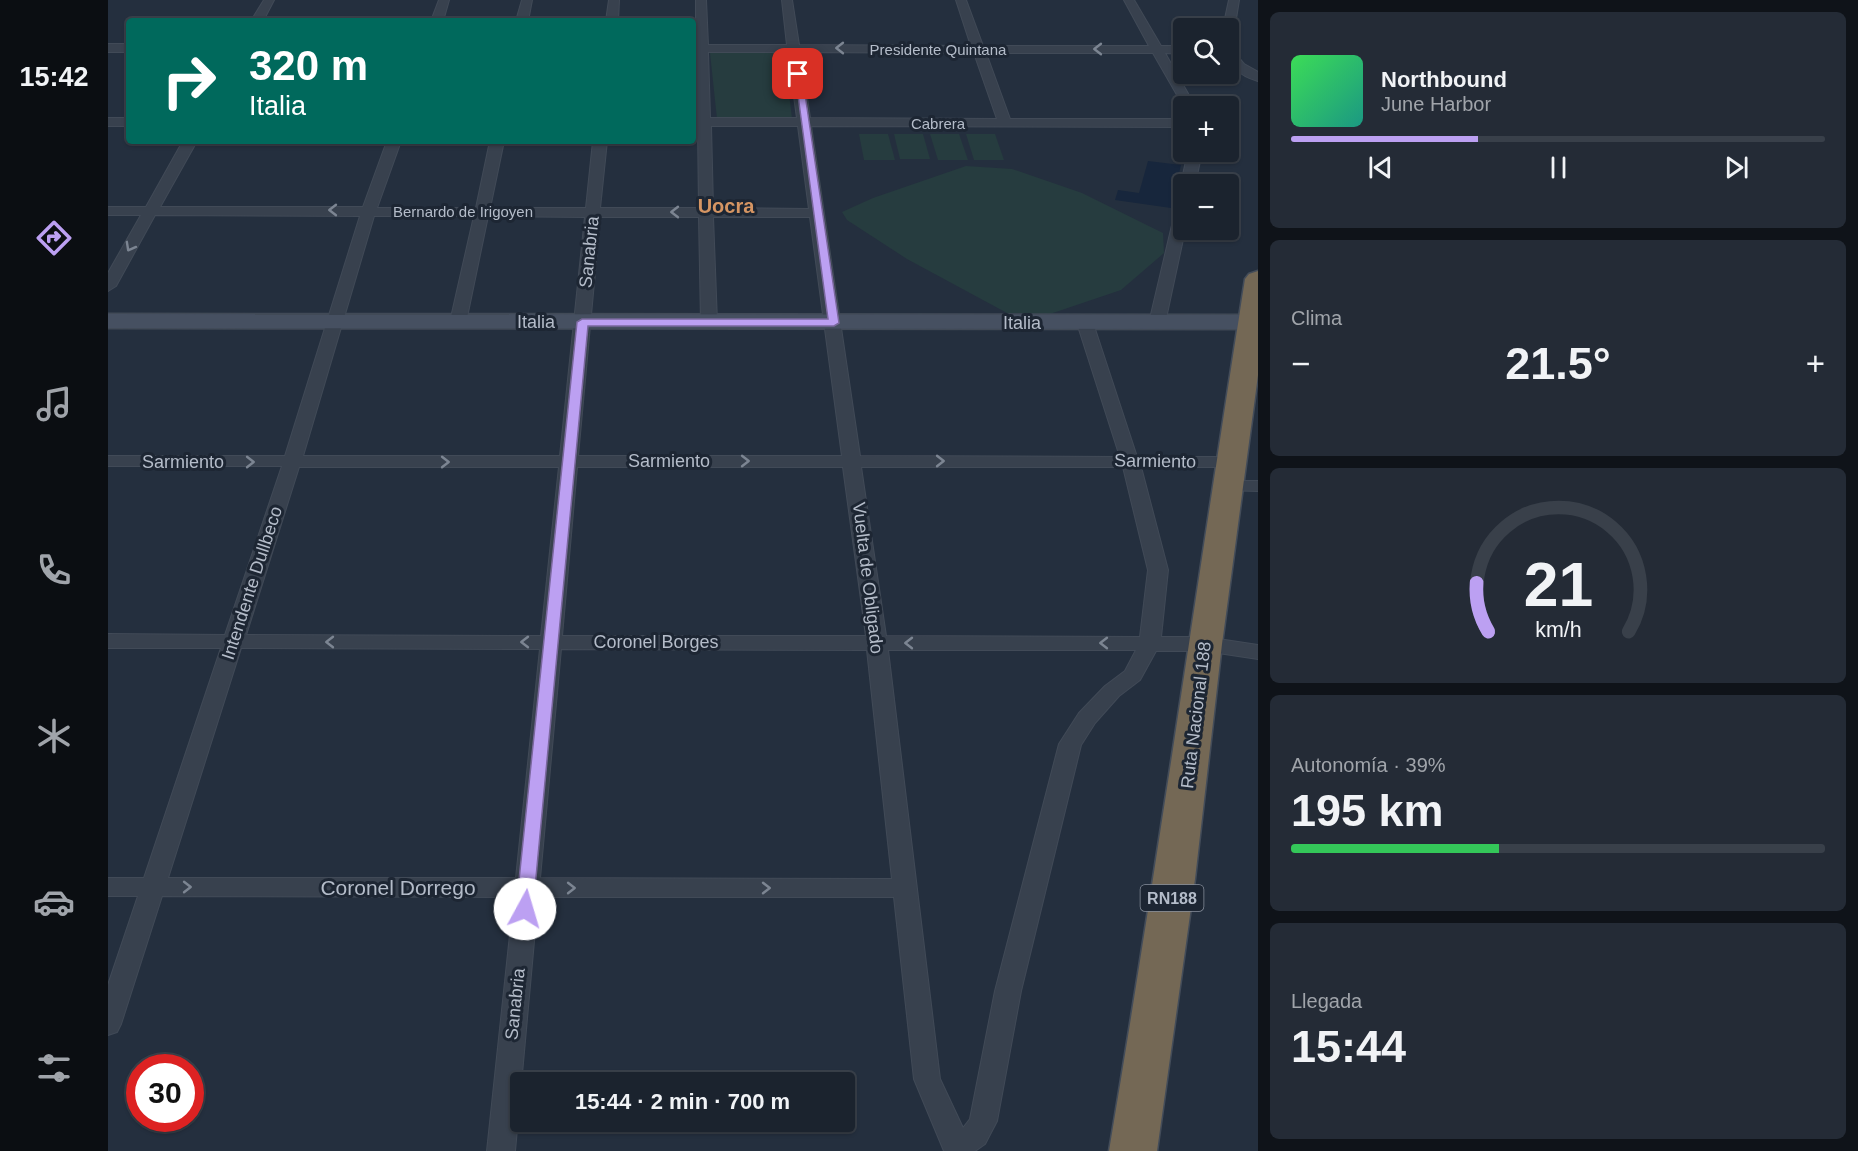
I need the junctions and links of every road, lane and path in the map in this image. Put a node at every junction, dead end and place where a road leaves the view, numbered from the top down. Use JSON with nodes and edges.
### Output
{"nodes":[{"id":1,"x":269,"y":0,"type":"edge"},
{"id":2,"x":444,"y":0,"type":"edge"},
{"id":3,"x":527,"y":0,"type":"edge"},
{"id":4,"x":614,"y":0,"type":"edge"},
{"id":5,"x":701,"y":0,"type":"edge"},
{"id":6,"x":787,"y":0,"type":"edge"},
{"id":7,"x":961,"y":0,"type":"edge"},
{"id":8,"x":1129,"y":0,"type":"edge"},
{"id":9,"x":1234,"y":0,"type":"edge"},
{"id":10,"x":259,"y":18,"type":"edge"},
{"id":11,"x":439,"y":18,"type":"edge"},
{"id":12,"x":523,"y":18,"type":"edge"},
{"id":13,"x":612,"y":18,"type":"edge"},
{"id":14,"x":1231,"y":18,"type":"edge"},
{"id":15,"x":108,"y":48,"type":"edge"},
{"id":16,"x":126,"y":48,"type":"edge"},
{"id":17,"x":698,"y":48,"type":"edge"},
{"id":18,"x":794,"y":48,"type":"junction"},
{"id":19,"x":979,"y":49,"type":"junction"},
{"id":20,"x":1156,"y":50,"type":"junction"},
{"id":21,"x":1173,"y":50,"type":"edge"},
{"id":22,"x":1239,"y":65,"type":"edge"},
{"id":23,"x":1258,"y":77,"type":"edge"},
{"id":24,"x":1183,"y":96,"type":"edge"},
{"id":25,"x":108,"y":122,"type":"edge"},
{"id":26,"x":126,"y":122,"type":"edge"},
{"id":27,"x":698,"y":122,"type":"edge"},
{"id":28,"x":805,"y":123,"type":"junction"},
{"id":29,"x":1005,"y":123,"type":"junction"},
{"id":30,"x":1173,"y":123,"type":"edge"},
{"id":31,"x":188,"y":144,"type":"edge"},
{"id":32,"x":393,"y":144,"type":"edge"},
{"id":33,"x":496,"y":144,"type":"edge"},
{"id":34,"x":600,"y":144,"type":"edge"},
{"id":35,"x":369,"y":210,"type":"junction"},
{"id":36,"x":108,"y":211,"type":"edge"},
{"id":37,"x":151,"y":211,"type":"junction"},
{"id":38,"x":482,"y":211,"type":"junction"},
{"id":39,"x":593,"y":212,"type":"junction"},
{"id":40,"x":706,"y":212,"type":"junction"},
{"id":41,"x":818,"y":213,"type":"junction"},
{"id":42,"x":1176,"y":240,"type":"edge"},
{"id":43,"x":1258,"y":279,"type":"edge"},
{"id":44,"x":108,"y":286,"type":"edge"},
{"id":45,"x":108,"y":321,"type":"edge"},
{"id":46,"x":335,"y":322,"type":"junction"},
{"id":47,"x":458,"y":322,"type":"junction"},
{"id":48,"x":582,"y":322,"type":"junction"},
{"id":49,"x":709,"y":322,"type":"junction"},
{"id":50,"x":1255,"y":322,"type":"edge"},
{"id":51,"x":834,"y":323,"type":"junction"},
{"id":52,"x":1085,"y":323,"type":"junction"},
{"id":53,"x":1157,"y":323,"type":"junction"},
{"id":54,"x":1130,"y":460,"type":"junction"},
{"id":55,"x":108,"y":461,"type":"edge"},
{"id":56,"x":569,"y":461,"type":"junction"},
{"id":57,"x":852,"y":461,"type":"junction"},
{"id":58,"x":292,"y":462,"type":"junction"},
{"id":59,"x":1228,"y":474,"type":"junction"},
{"id":60,"x":1258,"y":486,"type":"edge"},
{"id":61,"x":108,"y":641,"type":"edge"},
{"id":62,"x":233,"y":642,"type":"junction"},
{"id":63,"x":551,"y":642,"type":"junction"},
{"id":64,"x":877,"y":643,"type":"junction"},
{"id":65,"x":1150,"y":643,"type":"junction"},
{"id":66,"x":1205,"y":644,"type":"junction"},
{"id":67,"x":1258,"y":652,"type":"edge"},
{"id":68,"x":108,"y":887,"type":"edge"},
{"id":69,"x":153,"y":887,"type":"junction"},
{"id":70,"x":527,"y":888,"type":"junction"},
{"id":71,"x":903,"y":888,"type":"junction"},
{"id":72,"x":108,"y":1024,"type":"edge"},
{"id":73,"x":958,"y":1149,"type":"edge"},
{"id":74,"x":501,"y":1151,"type":"edge"},
{"id":75,"x":1133,"y":1151,"type":"edge"}],
"edges":[{"from":1,"to":10,"type":"street"},
{"from":2,"to":11,"type":"street"},
{"from":3,"to":12,"type":"street"},
{"from":4,"to":13,"type":"street"},
{"from":5,"to":17,"type":"street"},
{"from":6,"to":18,"type":"street","name":"Vuelta de Obligado"},
{"from":7,"to":19,"type":"street"},
{"from":8,"to":20,"type":"street"},
{"from":9,"to":14,"type":"street"},
{"from":15,"to":16,"type":"street"},
{"from":17,"to":18,"type":"street","name":"Presidente Quintana"},
{"from":17,"to":27,"type":"street"},
{"from":19,"to":18,"type":"street","name":"Presidente Quintana","one_way":true},
{"from":18,"to":28,"type":"street","name":"Vuelta de Obligado"},
{"from":20,"to":19,"type":"street","name":"Presidente Quintana","one_way":true},
{"from":19,"to":29,"type":"street"},
{"from":20,"to":21,"type":"street","name":"Presidente Quintana"},
{"from":20,"to":24,"type":"street"},
{"from":22,"to":23,"type":"street"},
{"from":25,"to":26,"type":"street"},
{"from":27,"to":28,"type":"street","name":"Cabrera"},
{"from":27,"to":40,"type":"street"},
{"from":28,"to":29,"type":"street","name":"Cabrera"},
{"from":28,"to":41,"type":"street","name":"Vuelta de Obligado"},
{"from":29,"to":30,"type":"street","name":"Cabrera"},
{"from":31,"to":37,"type":"street"},
{"from":32,"to":35,"type":"street","name":"Intendente Dullbeco"},
{"from":33,"to":38,"type":"street"},
{"from":34,"to":39,"type":"street","name":"Sanabria"},
{"from":35,"to":37,"type":"street","name":"Bernardo de Irigoyen","one_way":true},
{"from":35,"to":38,"type":"street","name":"Bernardo de Irigoyen"},
{"from":35,"to":46,"type":"street","name":"Intendente Dullbeco"},
{"from":36,"to":37,"type":"street","name":"Bernardo de Irigoyen"},
{"from":37,"to":44,"type":"street","one_way":true},
{"from":38,"to":39,"type":"street","name":"Bernardo de Irigoyen"},
{"from":38,"to":47,"type":"street"},
{"from":40,"to":39,"type":"street","name":"Bernardo de Irigoyen","one_way":true},
{"from":39,"to":48,"type":"street","name":"Sanabria"},
{"from":40,"to":41,"type":"street","name":"Bernardo de Irigoyen"},
{"from":40,"to":49,"type":"street"},
{"from":41,"to":51,"type":"street","name":"Vuelta de Obligado"},
{"from":42,"to":53,"type":"street"},
{"from":43,"to":50,"type":"highway","name":"Ruta Nacional 188","number":"RN188"},
{"from":45,"to":46,"type":"street","name":"Italia"},
{"from":46,"to":47,"type":"street","name":"Italia"},
{"from":46,"to":58,"type":"street","name":"Intendente Dullbeco"},
{"from":47,"to":48,"type":"street","name":"Italia"},
{"from":48,"to":49,"type":"street","name":"Italia"},
{"from":48,"to":56,"type":"street","name":"Sanabria"},
{"from":49,"to":51,"type":"street","name":"Italia"},
{"from":50,"to":53,"type":"street","name":"Italia"},
{"from":50,"to":59,"type":"highway","name":"Ruta Nacional 188","number":"RN188"},
{"from":51,"to":52,"type":"street","name":"Italia"},
{"from":51,"to":57,"type":"street","name":"Vuelta de Obligado"},
{"from":52,"to":53,"type":"street","name":"Italia"},
{"from":52,"to":54,"type":"street"},
{"from":57,"to":54,"type":"street","name":"Sarmiento","one_way":true},
{"from":54,"to":59,"type":"street","name":"Sarmiento"},
{"from":54,"to":65,"type":"street"},
{"from":55,"to":58,"type":"street","name":"Sarmiento","one_way":true},
{"from":56,"to":57,"type":"street","name":"Sarmiento","one_way":true},
{"from":58,"to":56,"type":"street","name":"Sarmiento","one_way":true},
{"from":56,"to":63,"type":"street","name":"Sanabria"},
{"from":57,"to":64,"type":"street","name":"Vuelta de Obligado"},
{"from":58,"to":62,"type":"street","name":"Intendente Dullbeco"},
{"from":59,"to":60,"type":"street","name":"Sarmiento"},
{"from":59,"to":66,"type":"highway","name":"Ruta Nacional 188","number":"RN188"},
{"from":61,"to":62,"type":"street","name":"Coronel Borges"},
{"from":63,"to":62,"type":"street","name":"Coronel Borges","one_way":true},
{"from":62,"to":69,"type":"street","name":"Intendente Dullbeco"},
{"from":63,"to":64,"type":"street","name":"Coronel Borges"},
{"from":63,"to":70,"type":"street","name":"Sanabria"},
{"from":65,"to":64,"type":"street","name":"Coronel Borges","one_way":true},
{"from":64,"to":71,"type":"street","name":"Vuelta de Obligado"},
{"from":65,"to":66,"type":"street","name":"Coronel Borges"},
{"from":65,"to":73,"type":"street"},
{"from":66,"to":67,"type":"street","name":"Coronel Borges"},
{"from":66,"to":75,"type":"highway","name":"Ruta Nacional 188","number":"RN188"},
{"from":68,"to":69,"type":"street","name":"Coronel Dorrego"},
{"from":69,"to":70,"type":"street","name":"Coronel Dorrego","one_way":true},
{"from":69,"to":72,"type":"street","name":"Intendente Dullbeco"},
{"from":70,"to":71,"type":"street","name":"Coronel Dorrego","one_way":true},
{"from":70,"to":74,"type":"street","name":"Sanabria"},
{"from":71,"to":73,"type":"street","name":"Vuelta de Obligado"}]}
